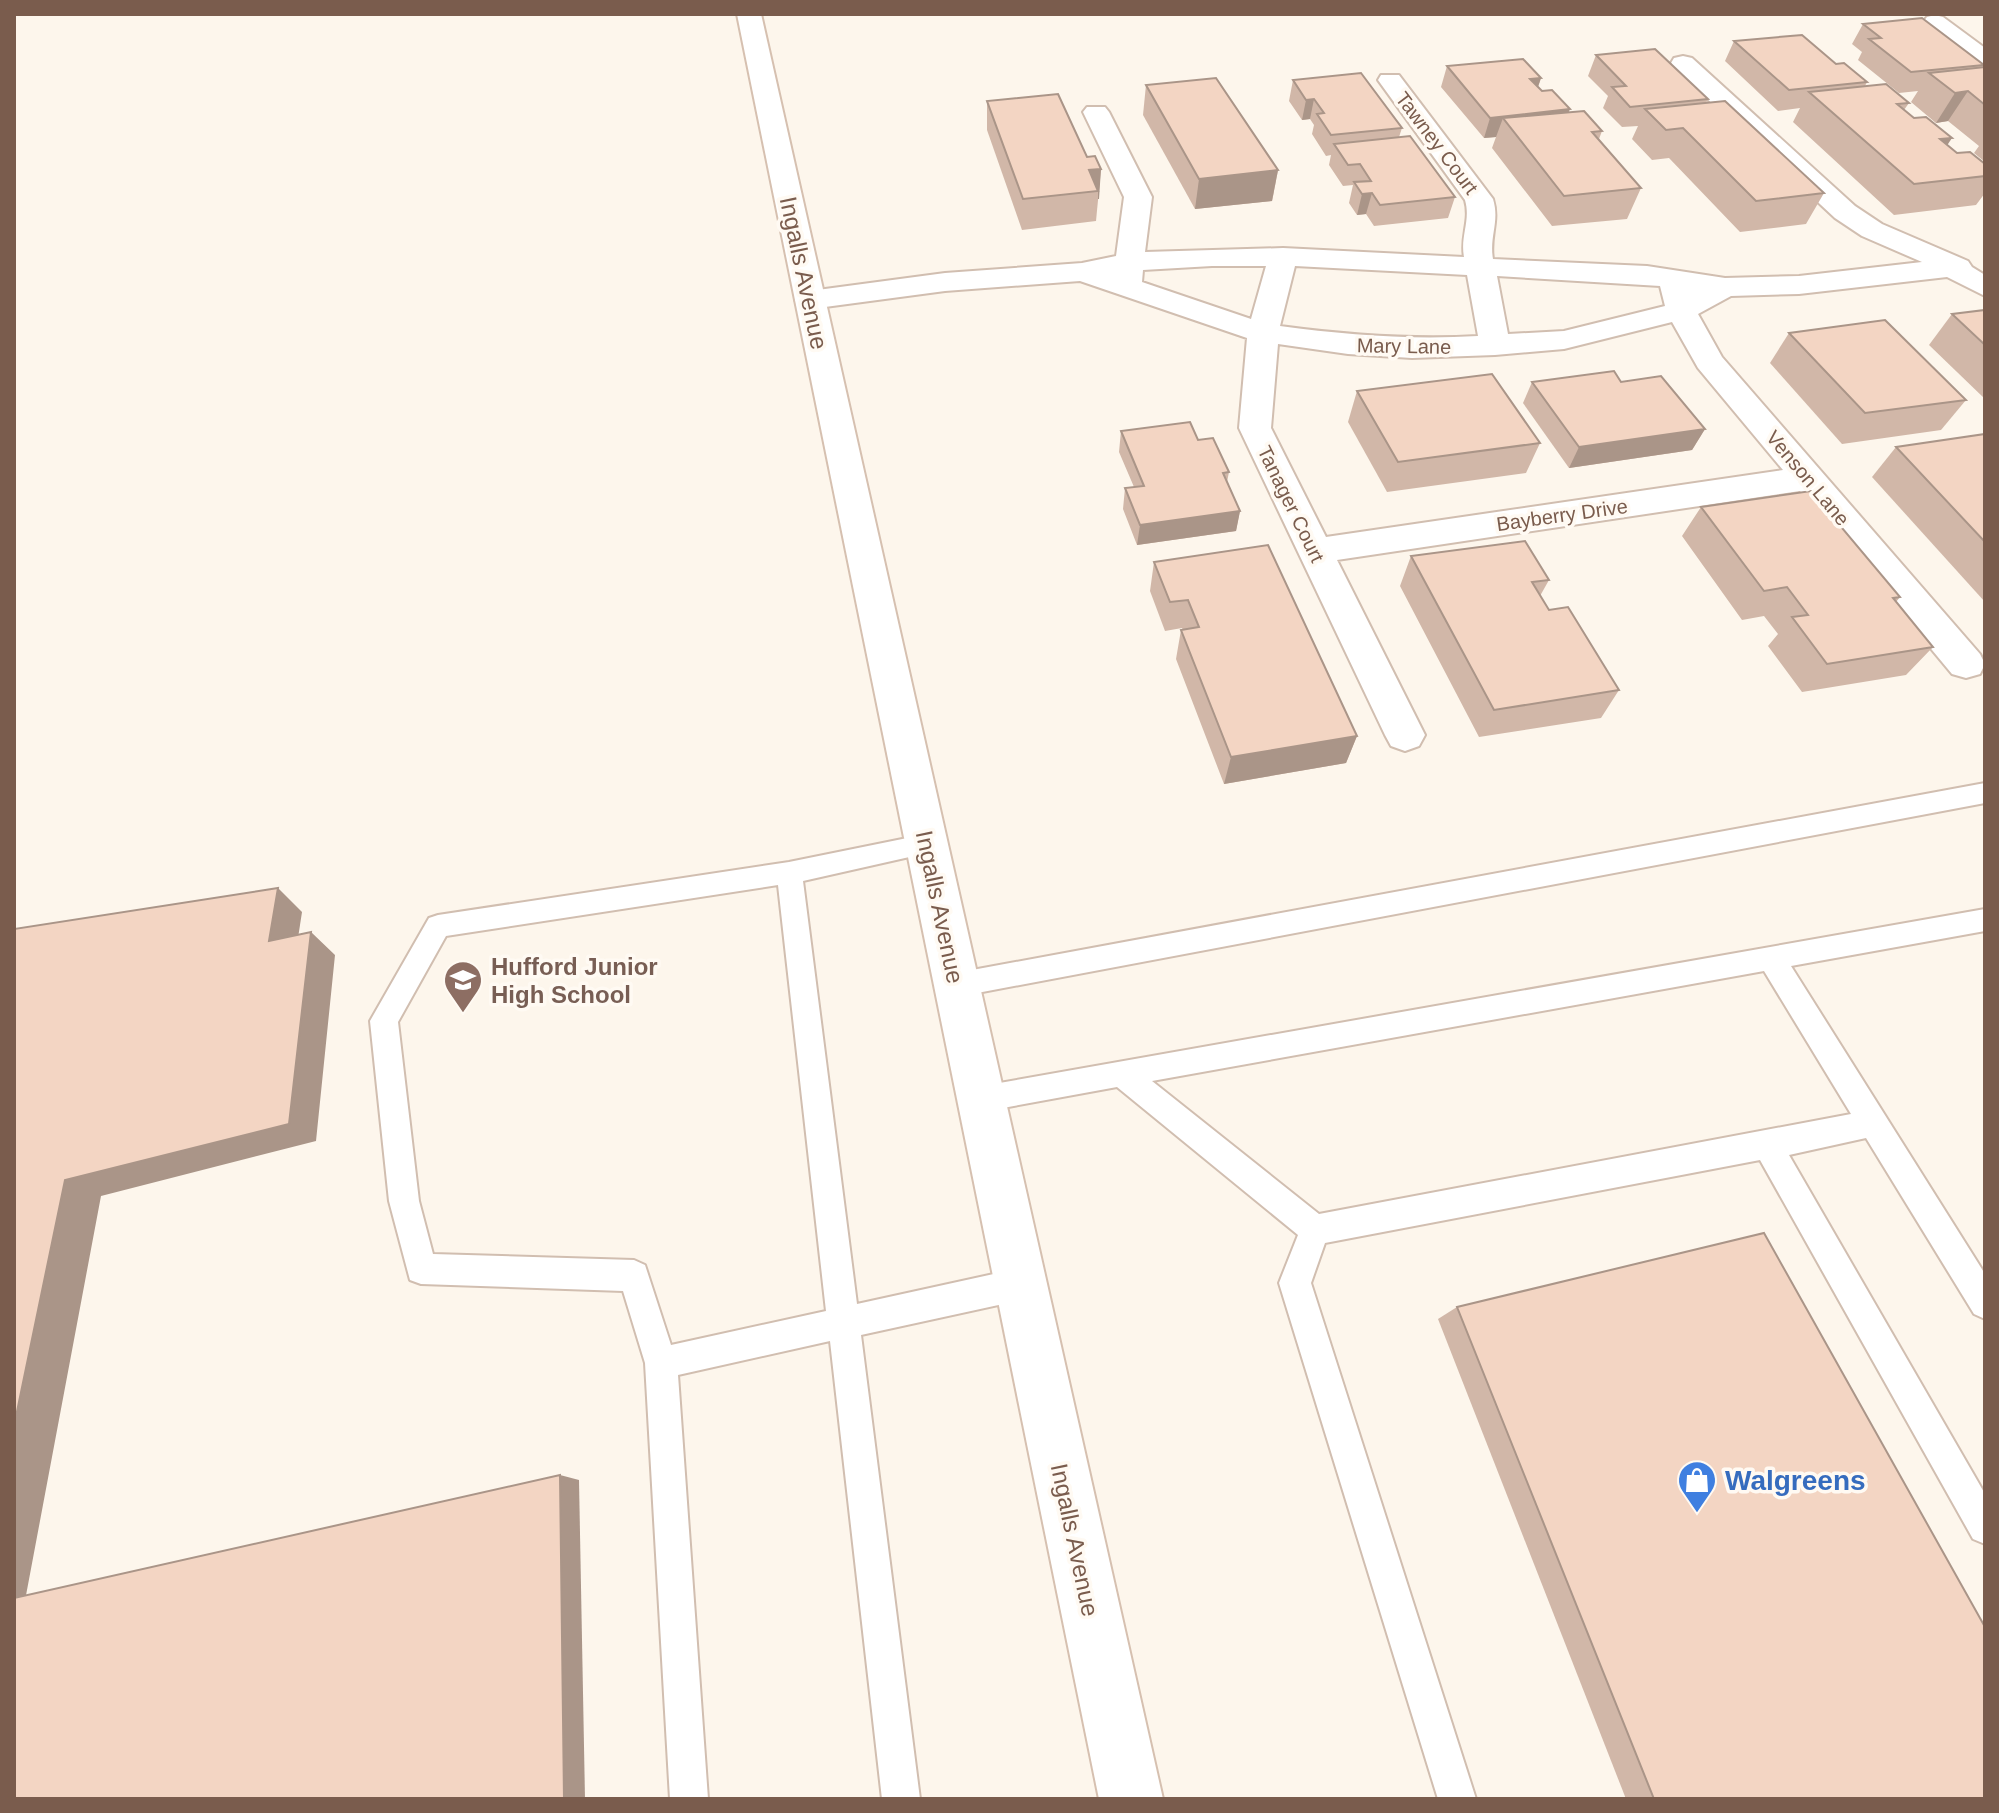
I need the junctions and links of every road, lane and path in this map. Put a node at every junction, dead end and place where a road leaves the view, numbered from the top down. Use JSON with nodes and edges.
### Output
{"nodes":[{"id":1,"x":749,"y":14,"type":"edge"},
{"id":2,"x":1935,"y":22,"type":"dead end"},
{"id":3,"x":1985,"y":59,"type":"edge"},
{"id":4,"x":1683,"y":63,"type":"dead end"},
{"id":5,"x":1390,"y":80,"type":"dead end"},
{"id":6,"x":1096,"y":112,"type":"dead end"},
{"id":7,"x":1283,"y":257,"type":"junction"},
{"id":8,"x":1985,"y":262,"type":"edge"},
{"id":9,"x":1483,"y":269,"type":"junction"},
{"id":10,"x":1949,"y":269,"type":"junction"},
{"id":11,"x":1128,"y":275,"type":"junction"},
{"id":12,"x":1672,"y":278,"type":"junction"},
{"id":13,"x":1725,"y":287,"type":"junction"},
{"id":14,"x":1985,"y":287,"type":"edge"},
{"id":15,"x":810,"y":300,"type":"junction"},
{"id":16,"x":1681,"y":311,"type":"junction"},
{"id":17,"x":1263,"y":333,"type":"junction"},
{"id":18,"x":1495,"y":346,"type":"junction"},
{"id":19,"x":1809,"y":478,"type":"junction"},
{"id":20,"x":1314,"y":551,"type":"junction"},
{"id":21,"x":1966,"y":664,"type":"dead end"},
{"id":22,"x":1405,"y":735,"type":"dead end"},
{"id":23,"x":1985,"y":793,"type":"edge"},
{"id":24,"x":927,"y":844,"type":"junction"},
{"id":25,"x":789,"y":873,"type":"junction"},
{"id":26,"x":1985,"y":920,"type":"edge"},
{"id":27,"x":1771,"y":958,"type":"junction"},
{"id":28,"x":956,"y":985,"type":"junction"},
{"id":29,"x":1121,"y":1073,"type":"junction"},
{"id":30,"x":981,"y":1098,"type":"junction"},
{"id":31,"x":1873,"y":1123,"type":"junction"},
{"id":32,"x":1767,"y":1145,"type":"junction"},
{"id":33,"x":1315,"y":1230,"type":"junction"},
{"id":34,"x":1021,"y":1284,"type":"junction"},
{"id":35,"x":1985,"y":1303,"type":"edge"},
{"id":36,"x":842,"y":1323,"type":"junction"},
{"id":37,"x":661,"y":1363,"type":"junction"},
{"id":38,"x":1985,"y":1527,"type":"edge"},
{"id":39,"x":689,"y":1799,"type":"edge"},
{"id":40,"x":901,"y":1799,"type":"edge"},
{"id":41,"x":1131,"y":1799,"type":"edge"},
{"id":42,"x":1457,"y":1799,"type":"edge"}],
"edges":[{"from":1,"to":15,"type":"street","name":"Ingalls Avenue"},
{"from":2,"to":3,"type":"street"},
{"from":4,"to":10,"type":"street"},
{"from":5,"to":9,"type":"street","name":"Tawney Court"},
{"from":6,"to":11,"type":"street"},
{"from":7,"to":9,"type":"street","name":"Mary Lane"},
{"from":7,"to":11,"type":"street","name":"Mary Lane"},
{"from":7,"to":17,"type":"street","name":"Tanager Court"},
{"from":8,"to":10,"type":"street","name":"Mary Lane"},
{"from":9,"to":12,"type":"street","name":"Mary Lane"},
{"from":9,"to":18,"type":"street","name":"Tawney Court"},
{"from":10,"to":13,"type":"street","name":"Mary Lane"},
{"from":10,"to":14,"type":"street"},
{"from":11,"to":15,"type":"street","name":"Mary Lane"},
{"from":11,"to":17,"type":"street","name":"Mary Lane"},
{"from":12,"to":13,"type":"street","name":"Mary Lane"},
{"from":12,"to":16,"type":"street","name":"Venson Lane"},
{"from":13,"to":16,"type":"street","name":"Mary Lane"},
{"from":15,"to":24,"type":"street","name":"Ingalls Avenue"},
{"from":16,"to":18,"type":"street","name":"Mary Lane"},
{"from":16,"to":19,"type":"street","name":"Venson Lane"},
{"from":17,"to":18,"type":"street","name":"Mary Lane"},
{"from":17,"to":20,"type":"street","name":"Tanager Court"},
{"from":19,"to":20,"type":"street","name":"Bayberry Drive"},
{"from":19,"to":21,"type":"street","name":"Venson Lane"},
{"from":20,"to":22,"type":"street","name":"Tanager Court"},
{"from":23,"to":28,"type":"lane"},
{"from":24,"to":25,"type":"lane"},
{"from":24,"to":28,"type":"street","name":"Ingalls Avenue"},
{"from":25,"to":36,"type":"lane"},
{"from":25,"to":37,"type":"lane"},
{"from":26,"to":27,"type":"lane"},
{"from":27,"to":29,"type":"lane"},
{"from":27,"to":31,"type":"lane"},
{"from":28,"to":30,"type":"street","name":"Ingalls Avenue"},
{"from":29,"to":30,"type":"lane"},
{"from":29,"to":33,"type":"lane"},
{"from":30,"to":34,"type":"street","name":"Ingalls Avenue"},
{"from":31,"to":32,"type":"lane"},
{"from":31,"to":35,"type":"lane"},
{"from":32,"to":33,"type":"lane"},
{"from":32,"to":38,"type":"lane"},
{"from":33,"to":42,"type":"lane"},
{"from":34,"to":36,"type":"lane"},
{"from":34,"to":41,"type":"street","name":"Ingalls Avenue"},
{"from":36,"to":37,"type":"lane"},
{"from":36,"to":40,"type":"lane"},
{"from":37,"to":39,"type":"lane"}]}
